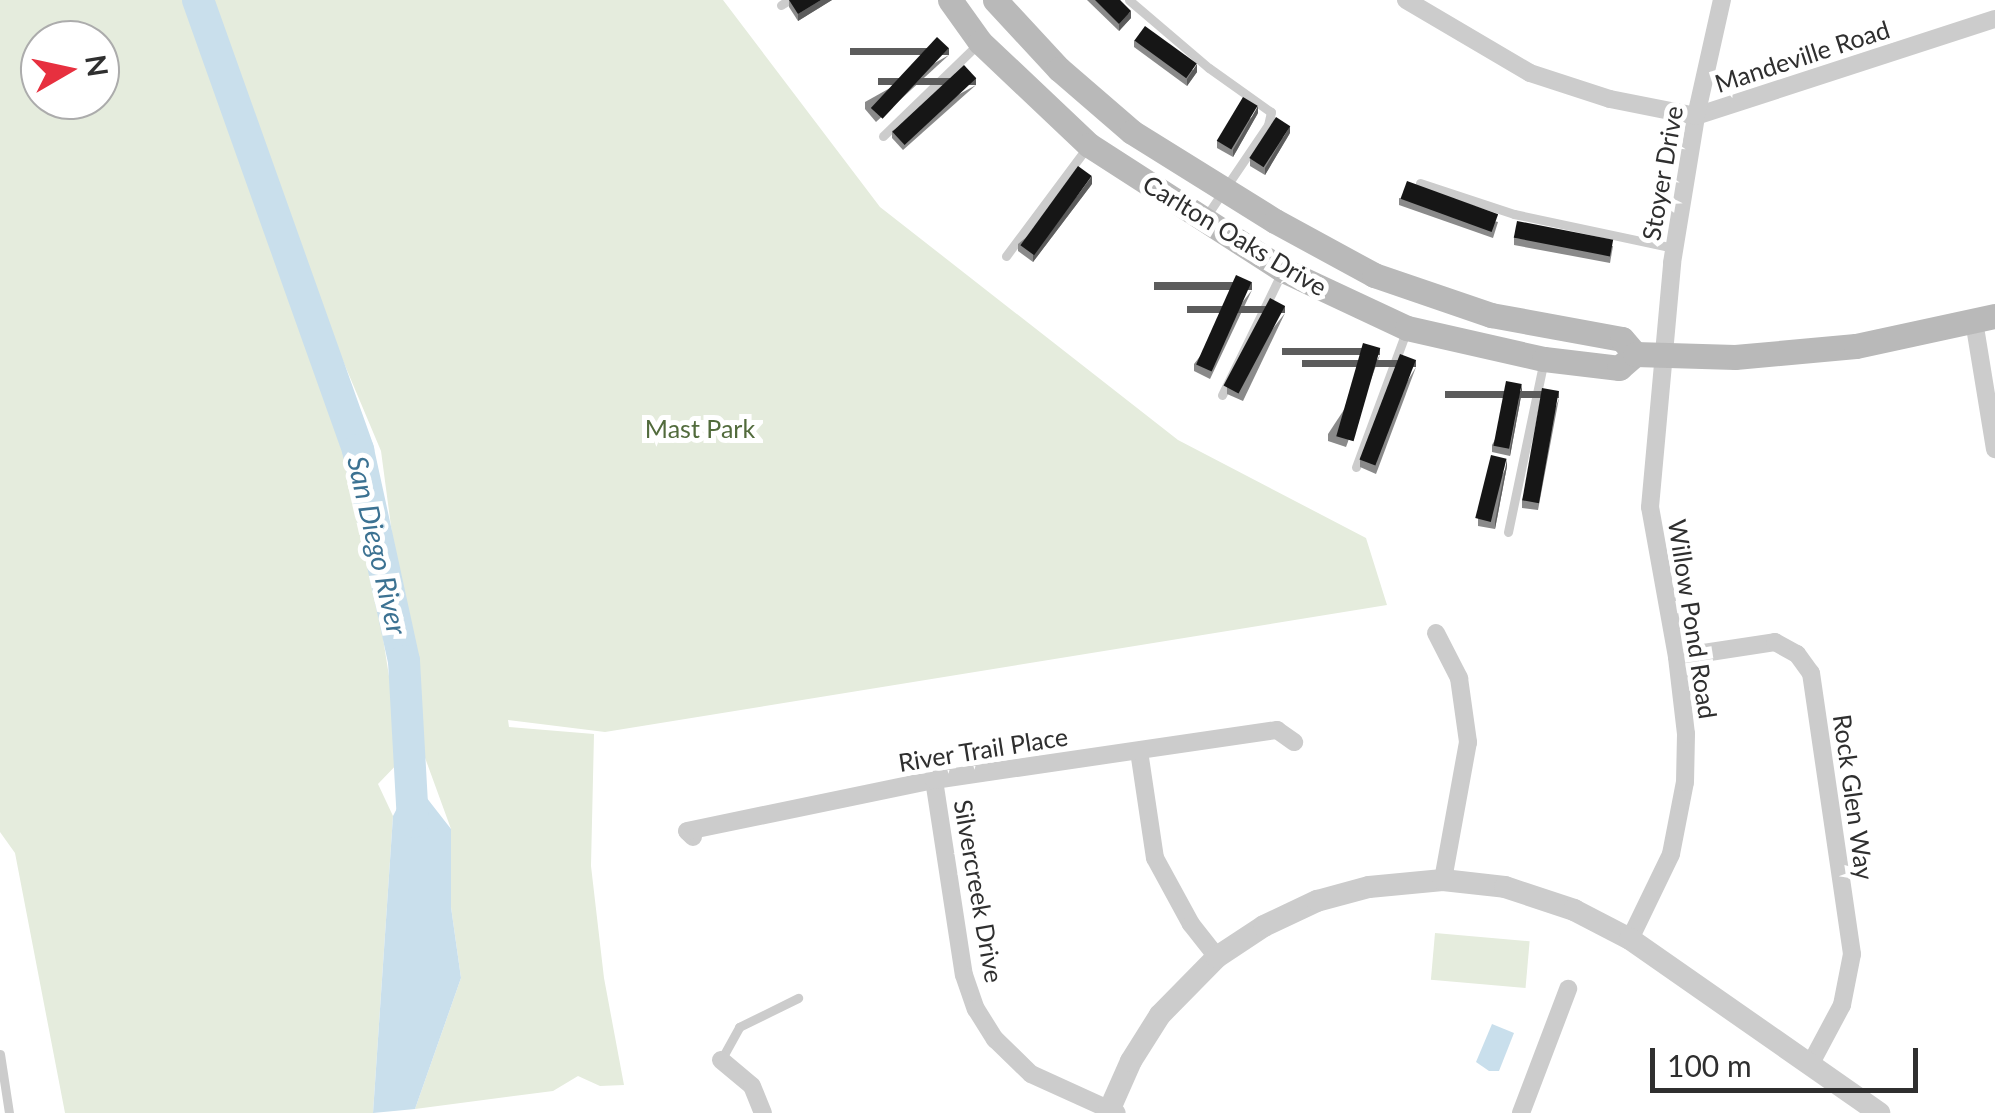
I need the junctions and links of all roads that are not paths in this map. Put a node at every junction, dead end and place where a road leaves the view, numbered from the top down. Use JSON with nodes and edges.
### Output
{"nodes":[{"id":1,"x":950,"y":0,"type":"edge"},
{"id":2,"x":995,"y":0,"type":"edge"},
{"id":3,"x":1129,"y":0,"type":"edge"},
{"id":4,"x":1406,"y":0,"type":"edge"},
{"id":5,"x":1722,"y":0,"type":"edge"},
{"id":6,"x":1430,"y":6,"type":"edge"},
{"id":7,"x":1995,"y":19,"type":"edge"},
{"id":8,"x":980,"y":42,"type":"junction"},
{"id":9,"x":1696,"y":116,"type":"junction"},
{"id":10,"x":883,"y":136,"type":"dead end"},
{"id":11,"x":1089,"y":145,"type":"junction"},
{"id":12,"x":1420,"y":183,"type":"edge"},
{"id":13,"x":1224,"y":190,"type":"junction"},
{"id":14,"x":1204,"y":219,"type":"junction"},
{"id":15,"x":1674,"y":248,"type":"junction"},
{"id":16,"x":1006,"y":256,"type":"dead end"},
{"id":17,"x":1283,"y":270,"type":"junction"},
{"id":18,"x":1984,"y":319,"type":"edge"},
{"id":19,"x":1407,"y":328,"type":"junction"},
{"id":20,"x":1648,"y":355,"type":"junction"},
{"id":21,"x":1544,"y":359,"type":"junction"},
{"id":22,"x":1222,"y":395,"type":"dead end"},
{"id":23,"x":1995,"y":449,"type":"edge"},
{"id":24,"x":1356,"y":467,"type":"edge"},
{"id":25,"x":1508,"y":532,"type":"dead end"},
{"id":26,"x":1436,"y":633,"type":"dead end"},
{"id":27,"x":1677,"y":657,"type":"junction"},
{"id":28,"x":1294,"y":742,"type":"dead end"},
{"id":29,"x":1139,"y":751,"type":"junction"},
{"id":30,"x":934,"y":780,"type":"junction"},
{"id":31,"x":693,"y":837,"type":"dead end"},
{"id":32,"x":1443,"y":880,"type":"junction"},
{"id":33,"x":1630,"y":940,"type":"junction"},
{"id":34,"x":1216,"y":957,"type":"junction"},
{"id":35,"x":1568,"y":989,"type":"dead end"},
{"id":36,"x":798,"y":998,"type":"dead end"},
{"id":37,"x":0,"y":1054,"type":"edge"},
{"id":38,"x":721,"y":1060,"type":"joint"},
{"id":39,"x":1810,"y":1064,"type":"junction"},
{"id":40,"x":1112,"y":1112,"type":"edge"},
{"id":41,"x":10,"y":1113,"type":"edge"},
{"id":42,"x":763,"y":1113,"type":"edge"},
{"id":43,"x":1522,"y":1113,"type":"edge"},
{"id":44,"x":1879,"y":1113,"type":"edge"}],
"edges":[{"from":1,"to":8,"type":"main road","name":"Carlton Oaks Drive"},
{"from":2,"to":13,"type":"main road","name":"Carlton Oaks Drive"},
{"from":3,"to":13,"type":"lane"},
{"from":4,"to":6,"type":"street","name":"Mandeville Road"},
{"from":5,"to":9,"type":"street","name":"Stoyer Drive"},
{"from":6,"to":9,"type":"street","name":"Mandeville Road"},
{"from":7,"to":9,"type":"street","name":"Mandeville Road"},
{"from":8,"to":10,"type":"lane"},
{"from":8,"to":11,"type":"main road","name":"Carlton Oaks Drive"},
{"from":9,"to":15,"type":"street","name":"Stoyer Drive"},
{"from":11,"to":14,"type":"main road","name":"Carlton Oaks Drive"},
{"from":11,"to":16,"type":"lane"},
{"from":12,"to":15,"type":"lane"},
{"from":13,"to":14,"type":"lane"},
{"from":13,"to":20,"type":"main road","name":"Carlton Oaks Drive"},
{"from":14,"to":17,"type":"main road","name":"Carlton Oaks Drive"},
{"from":15,"to":20,"type":"street","name":"Stoyer Drive"},
{"from":17,"to":19,"type":"main road","name":"Carlton Oaks Drive"},
{"from":17,"to":22,"type":"lane"},
{"from":18,"to":20,"type":"main road"},
{"from":18,"to":23,"type":"street"},
{"from":19,"to":21,"type":"main road","name":"Carlton Oaks Drive"},
{"from":19,"to":24,"type":"lane"},
{"from":20,"to":21,"type":"main road","name":"Carlton Oaks Drive"},
{"from":20,"to":27,"type":"street","name":"Willow Pond Road"},
{"from":21,"to":25,"type":"lane"},
{"from":26,"to":32,"type":"street"},
{"from":27,"to":33,"type":"street","name":"Willow Pond Road"},
{"from":27,"to":39,"type":"street","name":"Rock Glen Way"},
{"from":28,"to":29,"type":"street","name":"River Trail Place"},
{"from":29,"to":30,"type":"street","name":"River Trail Place"},
{"from":29,"to":34,"type":"street"},
{"from":30,"to":31,"type":"street","name":"River Trail Place"},
{"from":30,"to":40,"type":"street","name":"Silvercreek Drive"},
{"from":32,"to":33,"type":"street"},
{"from":32,"to":34,"type":"street"},
{"from":33,"to":39,"type":"street"},
{"from":34,"to":40,"type":"street"},
{"from":35,"to":43,"type":"street"},
{"from":36,"to":38,"type":"lane"},
{"from":37,"to":41,"type":"lane"},
{"from":38,"to":42,"type":"street"},
{"from":39,"to":44,"type":"street"}]}
